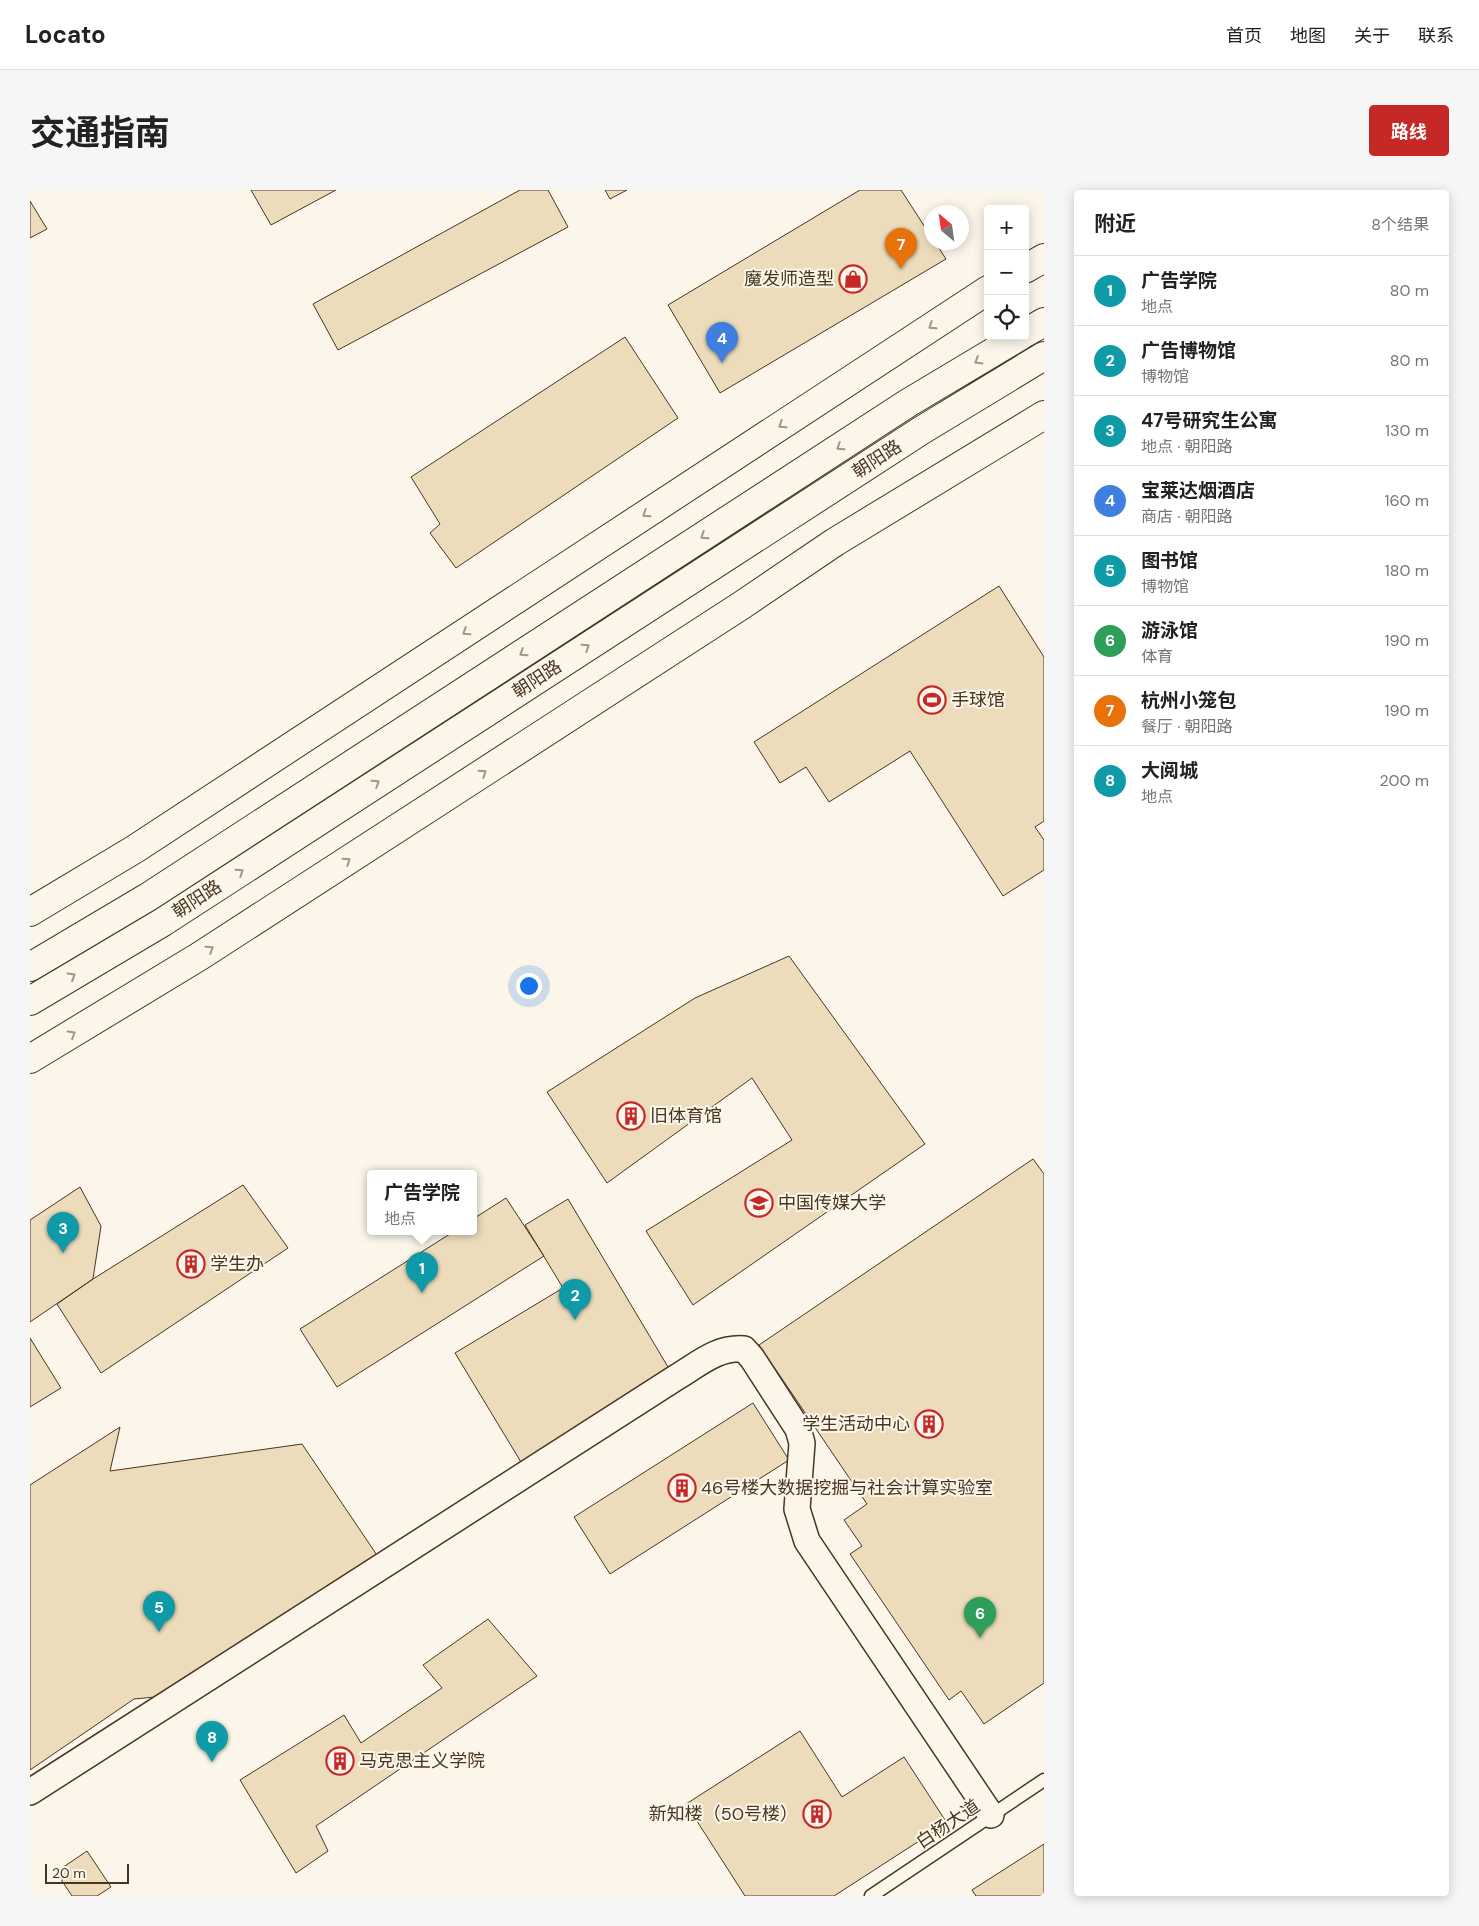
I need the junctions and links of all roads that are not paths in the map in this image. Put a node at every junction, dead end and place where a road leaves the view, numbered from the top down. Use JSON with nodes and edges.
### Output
{"nodes":[{"id":1,"x":1044,"y":258,"type":"edge"},
{"id":2,"x":1029,"y":267,"type":"edge"},
{"id":3,"x":984,"y":293,"type":"edge"},
{"id":4,"x":1044,"y":322,"type":"edge"},
{"id":5,"x":1029,"y":331,"type":"edge"},
{"id":6,"x":1013,"y":340,"type":"edge"},
{"id":7,"x":1044,"y":356,"type":"edge"},
{"id":8,"x":1044,"y":415,"type":"edge"},
{"id":9,"x":30,"y":912,"type":"edge"},
{"id":10,"x":30,"y":967,"type":"edge"},
{"id":11,"x":30,"y":1001,"type":"edge"},
{"id":12,"x":30,"y":1059,"type":"edge"},
{"id":13,"x":1044,"y":1780,"type":"edge"},
{"id":14,"x":30,"y":1792,"type":"edge"},
{"id":15,"x":992,"y":1816,"type":"junction"},
{"id":16,"x":871,"y":1896,"type":"edge"}],
"edges":[{"from":1,"to":2,"type":"main road"},
{"from":3,"to":9,"type":"main road","one_way":true},
{"from":4,"to":5,"type":"main road"},
{"from":6,"to":10,"type":"main road","name":"朝阳路","one_way":true},
{"from":11,"to":7,"type":"main road","name":"朝阳路","one_way":true},
{"from":12,"to":8,"type":"main road","one_way":true},
{"from":13,"to":15,"type":"lane","name":"白杨大道"},
{"from":14,"to":15,"type":"street"},
{"from":15,"to":16,"type":"lane","name":"白杨大道"}]}
